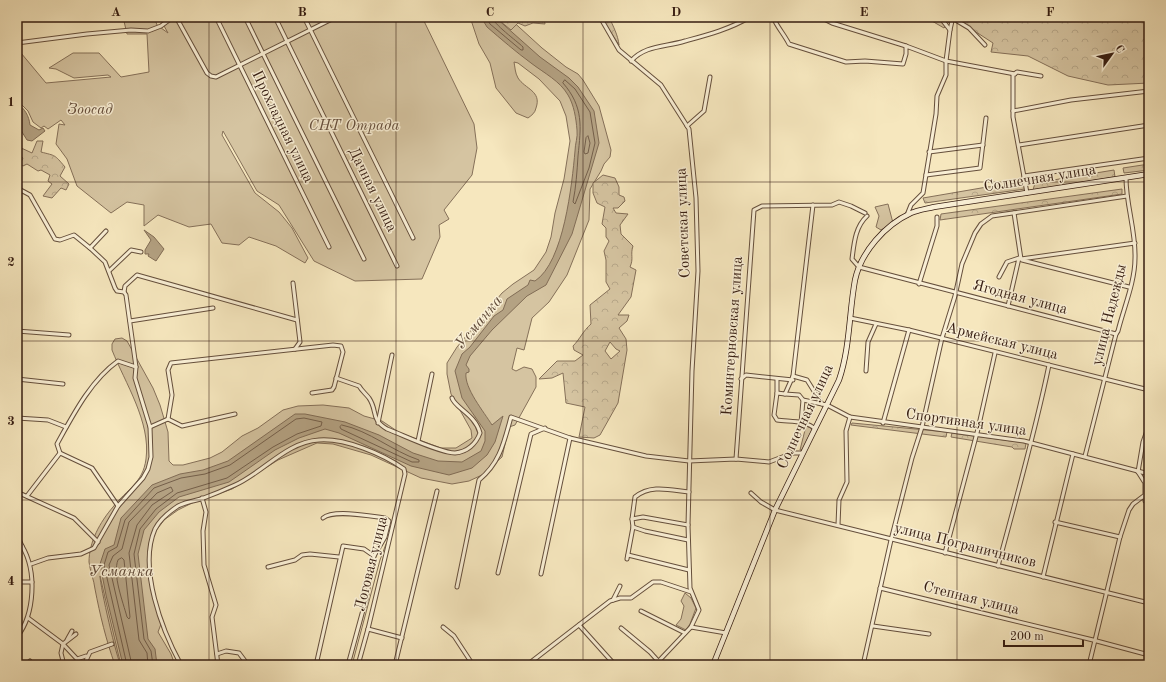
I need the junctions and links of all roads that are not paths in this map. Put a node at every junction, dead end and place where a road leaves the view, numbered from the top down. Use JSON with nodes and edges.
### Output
{"nodes":[{"id":1,"x":174,"y":17,"type":"edge"},
{"id":2,"x":216,"y":17,"type":"edge"},
{"id":3,"x":245,"y":17,"type":"edge"},
{"id":4,"x":275,"y":17,"type":"edge"},
{"id":5,"x":304,"y":17,"type":"edge"},
{"id":6,"x":336,"y":17,"type":"edge"},
{"id":7,"x":600,"y":17,"type":"edge"},
{"id":8,"x":750,"y":17,"type":"edge"},
{"id":9,"x":773,"y":17,"type":"edge"},
{"id":10,"x":820,"y":17,"type":"edge"},
{"id":11,"x":940,"y":17,"type":"edge"},
{"id":12,"x":310,"y":30,"type":"junction"},
{"id":13,"x":950,"y":30,"type":"junction"},
{"id":14,"x":287,"y":42,"type":"junction"},
{"id":15,"x":17,"y":43,"type":"edge"},
{"id":16,"x":985,"y":45,"type":"dead end"},
{"id":17,"x":906,"y":46,"type":"junction"},
{"id":18,"x":263,"y":53,"type":"junction"},
{"id":19,"x":631,"y":61,"type":"junction"},
{"id":20,"x":946,"y":61,"type":"junction"},
{"id":21,"x":240,"y":65,"type":"junction"},
{"id":22,"x":1015,"y":74,"type":"junction"},
{"id":23,"x":1041,"y":76,"type":"dead end"},
{"id":24,"x":710,"y":77,"type":"dead end"},
{"id":25,"x":1149,"y":91,"type":"edge"},
{"id":26,"x":1013,"y":111,"type":"junction"},
{"id":27,"x":986,"y":118,"type":"dead end"},
{"id":28,"x":1149,"y":125,"type":"edge"},
{"id":29,"x":688,"y":126,"type":"junction"},
{"id":30,"x":983,"y":145,"type":"junction"},
{"id":31,"x":1020,"y":145,"type":"junction"},
{"id":32,"x":929,"y":152,"type":"junction"},
{"id":33,"x":1149,"y":158,"type":"edge"},
{"id":34,"x":926,"y":174,"type":"junction"},
{"id":35,"x":1149,"y":174,"type":"edge"},
{"id":36,"x":1024,"y":176,"type":"junction"},
{"id":37,"x":1126,"y":178,"type":"junction"},
{"id":38,"x":17,"y":189,"type":"edge"},
{"id":39,"x":1027,"y":193,"type":"junction"},
{"id":40,"x":1127,"y":196,"type":"junction"},
{"id":41,"x":813,"y":205,"type":"junction"},
{"id":42,"x":1014,"y":213,"type":"junction"},
{"id":43,"x":907,"y":215,"type":"junction"},
{"id":44,"x":937,"y":217,"type":"dead end"},
{"id":45,"x":106,"y":231,"type":"dead end"},
{"id":46,"x":413,"y":238,"type":"dead end"},
{"id":47,"x":1135,"y":243,"type":"junction"},
{"id":48,"x":329,"y":246,"type":"dead end"},
{"id":49,"x":90,"y":248,"type":"junction"},
{"id":50,"x":141,"y":252,"type":"dead end"},
{"id":51,"x":364,"y":259,"type":"dead end"},
{"id":52,"x":1020,"y":259,"type":"junction"},
{"id":53,"x":397,"y":266,"type":"dead end"},
{"id":54,"x":859,"y":268,"type":"junction"},
{"id":55,"x":109,"y":271,"type":"junction"},
{"id":56,"x":999,"y":277,"type":"dead end"},
{"id":57,"x":293,"y":283,"type":"dead end"},
{"id":58,"x":919,"y":284,"type":"junction"},
{"id":59,"x":1129,"y":287,"type":"junction"},
{"id":60,"x":124,"y":292,"type":"junction"},
{"id":61,"x":955,"y":292,"type":"junction"},
{"id":62,"x":1008,"y":306,"type":"junction"},
{"id":63,"x":213,"y":308,"type":"dead end"},
{"id":64,"x":850,"y":318,"type":"junction"},
{"id":65,"x":297,"y":320,"type":"junction"},
{"id":66,"x":130,"y":321,"type":"junction"},
{"id":67,"x":876,"y":324,"type":"junction"},
{"id":68,"x":909,"y":330,"type":"junction"},
{"id":69,"x":17,"y":331,"type":"edge"},
{"id":70,"x":1116,"y":334,"type":"junction"},
{"id":71,"x":69,"y":335,"type":"dead end"},
{"id":72,"x":942,"y":338,"type":"junction"},
{"id":73,"x":296,"y":349,"type":"junction"},
{"id":74,"x":996,"y":353,"type":"junction"},
{"id":75,"x":392,"y":355,"type":"dead end"},
{"id":76,"x":1049,"y":365,"type":"junction"},
{"id":77,"x":136,"y":367,"type":"junction"},
{"id":78,"x":866,"y":371,"type":"dead end"},
{"id":79,"x":432,"y":374,"type":"dead end"},
{"id":80,"x":336,"y":378,"type":"junction"},
{"id":81,"x":793,"y":378,"type":"junction"},
{"id":82,"x":741,"y":379,"type":"junction"},
{"id":83,"x":777,"y":379,"type":"junction"},
{"id":84,"x":1105,"y":379,"type":"junction"},
{"id":85,"x":17,"y":380,"type":"edge"},
{"id":86,"x":63,"y":384,"type":"dead end"},
{"id":87,"x":1149,"y":390,"type":"edge"},
{"id":88,"x":312,"y":393,"type":"dead end"},
{"id":89,"x":777,"y":393,"type":"junction"},
{"id":90,"x":785,"y":394,"type":"junction"},
{"id":91,"x":452,"y":398,"type":"dead end"},
{"id":92,"x":802,"y":400,"type":"junction"},
{"id":93,"x":825,"y":405,"type":"junction"},
{"id":94,"x":235,"y":414,"type":"dead end"},
{"id":95,"x":850,"y":417,"type":"junction"},
{"id":96,"x":17,"y":418,"type":"edge"},
{"id":97,"x":168,"y":419,"type":"junction"},
{"id":98,"x":378,"y":423,"type":"junction"},
{"id":99,"x":801,"y":423,"type":"junction"},
{"id":100,"x":883,"y":423,"type":"junction"},
{"id":101,"x":1149,"y":425,"type":"edge"},
{"id":102,"x":66,"y":427,"type":"junction"},
{"id":103,"x":150,"y":427,"type":"junction"},
{"id":104,"x":922,"y":427,"type":"junction"},
{"id":105,"x":545,"y":428,"type":"junction"},
{"id":106,"x":815,"y":429,"type":"junction"},
{"id":107,"x":976,"y":434,"type":"junction"},
{"id":108,"x":570,"y":438,"type":"junction"},
{"id":109,"x":418,"y":441,"type":"junction"},
{"id":110,"x":1030,"y":443,"type":"junction"},
{"id":111,"x":60,"y":452,"type":"junction"},
{"id":112,"x":803,"y":453,"type":"junction"},
{"id":113,"x":1073,"y":454,"type":"junction"},
{"id":114,"x":1085,"y":456,"type":"junction"},
{"id":115,"x":736,"y":459,"type":"junction"},
{"id":116,"x":689,"y":461,"type":"junction"},
{"id":117,"x":1138,"y":472,"type":"junction"},
{"id":118,"x":1149,"y":474,"type":"edge"},
{"id":119,"x":437,"y":491,"type":"dead end"},
{"id":120,"x":17,"y":492,"type":"edge"},
{"id":121,"x":689,"y":492,"type":"junction"},
{"id":122,"x":751,"y":493,"type":"dead end"},
{"id":123,"x":1145,"y":495,"type":"junction"},
{"id":124,"x":27,"y":496,"type":"junction"},
{"id":125,"x":202,"y":498,"type":"junction"},
{"id":126,"x":1149,"y":504,"type":"edge"},
{"id":127,"x":118,"y":506,"type":"junction"},
{"id":128,"x":775,"y":510,"type":"junction"},
{"id":129,"x":323,"y":518,"type":"dead end"},
{"id":130,"x":632,"y":518,"type":"junction"},
{"id":131,"x":1056,"y":522,"type":"junction"},
{"id":132,"x":688,"y":525,"type":"junction"},
{"id":133,"x":838,"y":525,"type":"junction"},
{"id":134,"x":633,"y":527,"type":"junction"},
{"id":135,"x":17,"y":535,"type":"edge"},
{"id":136,"x":1120,"y":537,"type":"junction"},
{"id":137,"x":688,"y":540,"type":"junction"},
{"id":138,"x":891,"y":540,"type":"junction"},
{"id":139,"x":98,"y":542,"type":"junction"},
{"id":140,"x":17,"y":544,"type":"edge"},
{"id":141,"x":22,"y":546,"type":"junction"},
{"id":142,"x":945,"y":553,"type":"junction"},
{"id":143,"x":628,"y":555,"type":"junction"},
{"id":144,"x":374,"y":556,"type":"junction"},
{"id":145,"x":339,"y":557,"type":"junction"},
{"id":146,"x":627,"y":559,"type":"dead end"},
{"id":147,"x":31,"y":564,"type":"junction"},
{"id":148,"x":998,"y":566,"type":"junction"},
{"id":149,"x":268,"y":567,"type":"dead end"},
{"id":150,"x":689,"y":570,"type":"junction"},
{"id":151,"x":498,"y":572,"type":"dead end"},
{"id":152,"x":541,"y":574,"type":"dead end"},
{"id":153,"x":1043,"y":577,"type":"junction"},
{"id":154,"x":17,"y":582,"type":"edge"},
{"id":155,"x":32,"y":582,"type":"junction"},
{"id":156,"x":620,"y":586,"type":"dead end"},
{"id":157,"x":457,"y":587,"type":"dead end"},
{"id":158,"x":880,"y":588,"type":"junction"},
{"id":159,"x":691,"y":592,"type":"junction"},
{"id":160,"x":1107,"y":592,"type":"junction"},
{"id":161,"x":617,"y":593,"type":"junction"},
{"id":162,"x":620,"y":598,"type":"junction"},
{"id":163,"x":613,"y":600,"type":"junction"},
{"id":164,"x":1149,"y":602,"type":"edge"},
{"id":165,"x":641,"y":611,"type":"dead end"},
{"id":166,"x":28,"y":618,"type":"junction"},
{"id":167,"x":579,"y":625,"type":"junction"},
{"id":168,"x":873,"y":626,"type":"junction"},
{"id":169,"x":443,"y":627,"type":"dead end"},
{"id":170,"x":691,"y":627,"type":"junction"},
{"id":171,"x":621,"y":628,"type":"dead end"},
{"id":172,"x":368,"y":629,"type":"junction"},
{"id":173,"x":72,"y":631,"type":"dead end"},
{"id":174,"x":685,"y":633,"type":"junction"},
{"id":175,"x":726,"y":633,"type":"junction"},
{"id":176,"x":76,"y":634,"type":"dead end"},
{"id":177,"x":929,"y":634,"type":"dead end"},
{"id":178,"x":17,"y":637,"type":"edge"},
{"id":179,"x":402,"y":638,"type":"junction"},
{"id":180,"x":1095,"y":640,"type":"junction"},
{"id":181,"x":64,"y":643,"type":"junction"},
{"id":182,"x":112,"y":644,"type":"dead end"},
{"id":183,"x":217,"y":654,"type":"junction"},
{"id":184,"x":1149,"y":655,"type":"edge"},
{"id":185,"x":86,"y":656,"type":"junction"},
{"id":186,"x":30,"y":661,"type":"dead end"},
{"id":187,"x":659,"y":662,"type":"junction"},
{"id":188,"x":26,"y":665,"type":"edge"},
{"id":189,"x":64,"y":665,"type":"edge"},
{"id":190,"x":84,"y":665,"type":"edge"},
{"id":191,"x":181,"y":665,"type":"edge"},
{"id":192,"x":218,"y":665,"type":"edge"},
{"id":193,"x":248,"y":665,"type":"edge"},
{"id":194,"x":316,"y":665,"type":"edge"},
{"id":195,"x":348,"y":665,"type":"edge"},
{"id":196,"x":358,"y":665,"type":"edge"},
{"id":197,"x":395,"y":665,"type":"edge"},
{"id":198,"x":473,"y":665,"type":"edge"},
{"id":199,"x":527,"y":665,"type":"edge"},
{"id":200,"x":615,"y":665,"type":"edge"},
{"id":201,"x":655,"y":665,"type":"edge"},
{"id":202,"x":713,"y":665,"type":"edge"},
{"id":203,"x":863,"y":665,"type":"edge"},
{"id":204,"x":1089,"y":665,"type":"edge"}],
"edges":[{"from":1,"to":15,"type":"street"},
{"from":1,"to":21,"type":"street"},
{"from":2,"to":21,"type":"street","name":"Прохладная улица"},
{"from":3,"to":18,"type":"street"},
{"from":4,"to":14,"type":"street","name":"Дачная улица"},
{"from":5,"to":12,"type":"street"},
{"from":6,"to":12,"type":"street"},
{"from":7,"to":19,"type":"street","name":"Советская улица"},
{"from":8,"to":19,"type":"street"},
{"from":9,"to":17,"type":"street"},
{"from":10,"to":17,"type":"street"},
{"from":11,"to":13,"type":"street"},
{"from":12,"to":14,"type":"street"},
{"from":12,"to":46,"type":"street"},
{"from":13,"to":16,"type":"street"},
{"from":13,"to":20,"type":"street"},
{"from":14,"to":18,"type":"street"},
{"from":14,"to":53,"type":"street","name":"Дачная улица"},
{"from":17,"to":20,"type":"street"},
{"from":18,"to":21,"type":"street"},
{"from":18,"to":51,"type":"street"},
{"from":19,"to":29,"type":"street","name":"Советская улица"},
{"from":20,"to":22,"type":"street"},
{"from":20,"to":32,"type":"street"},
{"from":21,"to":48,"type":"street","name":"Прохладная улица"},
{"from":22,"to":23,"type":"street"},
{"from":22,"to":26,"type":"street"},
{"from":24,"to":29,"type":"street"},
{"from":25,"to":26,"type":"street"},
{"from":26,"to":31,"type":"street"},
{"from":27,"to":30,"type":"street"},
{"from":28,"to":31,"type":"street"},
{"from":29,"to":116,"type":"street","name":"Советская улица"},
{"from":30,"to":32,"type":"street"},
{"from":30,"to":34,"type":"street"},
{"from":31,"to":36,"type":"street"},
{"from":32,"to":34,"type":"street"},
{"from":33,"to":36,"type":"street"},
{"from":34,"to":43,"type":"street"},
{"from":35,"to":37,"type":"street","name":"Солнечная улица"},
{"from":36,"to":39,"type":"street"},
{"from":37,"to":39,"type":"street","name":"Солнечная улица"},
{"from":37,"to":40,"type":"street","name":"улица Надежды"},
{"from":38,"to":49,"type":"street"},
{"from":39,"to":43,"type":"street","name":"Солнечная улица"},
{"from":40,"to":42,"type":"street"},
{"from":40,"to":47,"type":"street","name":"улица Надежды"},
{"from":41,"to":54,"type":"street"},
{"from":41,"to":81,"type":"street"},
{"from":41,"to":82,"type":"street","name":"Коминтерновская улица"},
{"from":42,"to":52,"type":"street"},
{"from":42,"to":61,"type":"street"},
{"from":43,"to":54,"type":"street","name":"Солнечная улица"},
{"from":44,"to":58,"type":"street"},
{"from":45,"to":49,"type":"street"},
{"from":47,"to":52,"type":"street"},
{"from":47,"to":59,"type":"street","name":"улица Надежды"},
{"from":49,"to":55,"type":"street"},
{"from":50,"to":55,"type":"street"},
{"from":52,"to":56,"type":"street"},
{"from":52,"to":59,"type":"street"},
{"from":52,"to":62,"type":"street"},
{"from":54,"to":58,"type":"street","name":"Ягодная улица"},
{"from":54,"to":64,"type":"street","name":"Солнечная улица"},
{"from":55,"to":60,"type":"street"},
{"from":57,"to":65,"type":"street"},
{"from":58,"to":61,"type":"street","name":"Ягодная улица"},
{"from":59,"to":70,"type":"street","name":"улица Надежды"},
{"from":60,"to":65,"type":"street"},
{"from":60,"to":66,"type":"street"},
{"from":61,"to":62,"type":"street","name":"Ягодная улица"},
{"from":61,"to":72,"type":"street"},
{"from":62,"to":70,"type":"street","name":"Ягодная улица"},
{"from":63,"to":66,"type":"street"},
{"from":64,"to":67,"type":"street","name":"Армейская улица"},
{"from":64,"to":93,"type":"street","name":"Солнечная улица"},
{"from":65,"to":73,"type":"street"},
{"from":66,"to":77,"type":"street"},
{"from":67,"to":68,"type":"street","name":"Армейская улица"},
{"from":67,"to":78,"type":"street"},
{"from":68,"to":72,"type":"street","name":"Армейская улица"},
{"from":68,"to":100,"type":"street"},
{"from":69,"to":71,"type":"street"},
{"from":70,"to":84,"type":"street","name":"улица Надежды"},
{"from":72,"to":74,"type":"street","name":"Армейская улица"},
{"from":72,"to":104,"type":"street"},
{"from":73,"to":80,"type":"street"},
{"from":73,"to":97,"type":"street"},
{"from":74,"to":76,"type":"street","name":"Армейская улица"},
{"from":74,"to":107,"type":"street"},
{"from":75,"to":98,"type":"street"},
{"from":76,"to":84,"type":"street","name":"Армейская улица"},
{"from":76,"to":110,"type":"street"},
{"from":77,"to":102,"type":"street"},
{"from":77,"to":103,"type":"street"},
{"from":79,"to":109,"type":"street"},
{"from":80,"to":88,"type":"street"},
{"from":80,"to":98,"type":"street"},
{"from":81,"to":83,"type":"street"},
{"from":81,"to":90,"type":"street"},
{"from":81,"to":93,"type":"street"},
{"from":82,"to":83,"type":"street"},
{"from":82,"to":115,"type":"street","name":"Коминтерновская улица"},
{"from":83,"to":89,"type":"street"},
{"from":84,"to":87,"type":"street","name":"Армейская улица"},
{"from":84,"to":114,"type":"street","name":"улица Надежды"},
{"from":85,"to":86,"type":"street"},
{"from":89,"to":90,"type":"street"},
{"from":89,"to":99,"type":"street"},
{"from":90,"to":92,"type":"street"},
{"from":91,"to":109,"type":"street"},
{"from":92,"to":93,"type":"street"},
{"from":92,"to":99,"type":"street"},
{"from":93,"to":95,"type":"street","name":"Спортивная улица"},
{"from":93,"to":106,"type":"street","name":"Солнечная улица"},
{"from":94,"to":97,"type":"street"},
{"from":95,"to":100,"type":"street","name":"Спортивная улица"},
{"from":95,"to":133,"type":"street"},
{"from":96,"to":102,"type":"street"},
{"from":97,"to":103,"type":"street"},
{"from":98,"to":109,"type":"street"},
{"from":99,"to":106,"type":"street"},
{"from":100,"to":104,"type":"street","name":"Спортивная улица"},
{"from":101,"to":117,"type":"street"},
{"from":102,"to":111,"type":"street"},
{"from":103,"to":127,"type":"street"},
{"from":104,"to":107,"type":"street","name":"Спортивная улица"},
{"from":104,"to":138,"type":"street"},
{"from":105,"to":108,"type":"street"},
{"from":105,"to":151,"type":"street"},
{"from":105,"to":157,"type":"street"},
{"from":106,"to":112,"type":"street","name":"Солнечная улица"},
{"from":107,"to":110,"type":"street","name":"Спортивная улица"},
{"from":107,"to":142,"type":"street"},
{"from":108,"to":116,"type":"street"},
{"from":108,"to":152,"type":"street"},
{"from":110,"to":113,"type":"street","name":"Спортивная улица"},
{"from":110,"to":148,"type":"street"},
{"from":111,"to":124,"type":"street"},
{"from":111,"to":127,"type":"street"},
{"from":112,"to":115,"type":"street"},
{"from":112,"to":128,"type":"street","name":"Солнечная улица"},
{"from":113,"to":114,"type":"street","name":"Спортивная улица"},
{"from":113,"to":131,"type":"street"},
{"from":114,"to":117,"type":"street","name":"Спортивная улица"},
{"from":115,"to":116,"type":"street"},
{"from":116,"to":121,"type":"street","name":"Советская улица"},
{"from":117,"to":118,"type":"street","name":"Спортивная улица"},
{"from":117,"to":123,"type":"street"},
{"from":119,"to":179,"type":"street"},
{"from":120,"to":124,"type":"street"},
{"from":121,"to":130,"type":"street"},
{"from":121,"to":132,"type":"street","name":"Советская улица"},
{"from":122,"to":128,"type":"street","name":"улица Пограничников"},
{"from":123,"to":126,"type":"street"},
{"from":123,"to":136,"type":"street"},
{"from":124,"to":139,"type":"street"},
{"from":125,"to":172,"type":"street","name":"Логовая улица"},
{"from":125,"to":183,"type":"street"},
{"from":125,"to":191,"type":"street"},
{"from":127,"to":139,"type":"street"},
{"from":128,"to":133,"type":"street","name":"улица Пограничников"},
{"from":128,"to":175,"type":"street","name":"Солнечная улица"},
{"from":129,"to":144,"type":"street"},
{"from":130,"to":132,"type":"street"},
{"from":130,"to":134,"type":"street"},
{"from":131,"to":136,"type":"street"},
{"from":131,"to":153,"type":"street"},
{"from":132,"to":137,"type":"street","name":"Советская улица"},
{"from":133,"to":138,"type":"street","name":"улица Пограничников"},
{"from":134,"to":137,"type":"street"},
{"from":134,"to":143,"type":"street"},
{"from":135,"to":141,"type":"street"},
{"from":136,"to":160,"type":"street"},
{"from":137,"to":150,"type":"street","name":"Советская улица"},
{"from":138,"to":142,"type":"street","name":"улица Пограничников"},
{"from":138,"to":158,"type":"street"},
{"from":139,"to":147,"type":"street"},
{"from":140,"to":141,"type":"street"},
{"from":141,"to":147,"type":"street"},
{"from":142,"to":148,"type":"street","name":"улица Пограничников"},
{"from":143,"to":146,"type":"street"},
{"from":143,"to":150,"type":"street"},
{"from":144,"to":145,"type":"street"},
{"from":144,"to":195,"type":"street"},
{"from":145,"to":149,"type":"street"},
{"from":145,"to":194,"type":"street"},
{"from":147,"to":155,"type":"street"},
{"from":148,"to":153,"type":"street","name":"улица Пограничников"},
{"from":150,"to":159,"type":"street","name":"Советская улица"},
{"from":153,"to":160,"type":"street","name":"улица Пограничников"},
{"from":154,"to":155,"type":"street"},
{"from":155,"to":166,"type":"street"},
{"from":156,"to":161,"type":"street"},
{"from":158,"to":168,"type":"street"},
{"from":158,"to":180,"type":"street","name":"Степная улица"},
{"from":159,"to":162,"type":"street"},
{"from":159,"to":170,"type":"street","name":"Советская улица"},
{"from":160,"to":164,"type":"street","name":"улица Пограничников"},
{"from":160,"to":180,"type":"street"},
{"from":161,"to":162,"type":"street"},
{"from":161,"to":163,"type":"street"},
{"from":162,"to":163,"type":"street"},
{"from":163,"to":167,"type":"street"},
{"from":165,"to":174,"type":"street"},
{"from":166,"to":178,"type":"street"},
{"from":166,"to":181,"type":"street"},
{"from":167,"to":199,"type":"street"},
{"from":167,"to":200,"type":"street"},
{"from":168,"to":177,"type":"street"},
{"from":168,"to":203,"type":"street"},
{"from":169,"to":198,"type":"street"},
{"from":170,"to":174,"type":"street","name":"Советская улица"},
{"from":170,"to":175,"type":"street"},
{"from":171,"to":187,"type":"street"},
{"from":172,"to":179,"type":"street"},
{"from":172,"to":196,"type":"street","name":"Логовая улица"},
{"from":173,"to":181,"type":"street"},
{"from":174,"to":187,"type":"street","name":"Советская улица"},
{"from":175,"to":202,"type":"street","name":"Солнечная улица"},
{"from":176,"to":181,"type":"street"},
{"from":179,"to":197,"type":"street"},
{"from":180,"to":184,"type":"street","name":"Степная улица"},
{"from":180,"to":204,"type":"street"},
{"from":181,"to":185,"type":"street"},
{"from":181,"to":189,"type":"street"},
{"from":182,"to":185,"type":"street"},
{"from":183,"to":192,"type":"street"},
{"from":183,"to":193,"type":"street"},
{"from":185,"to":190,"type":"street"},
{"from":186,"to":188,"type":"street"},
{"from":187,"to":201,"type":"street","name":"Советская улица"}]}
